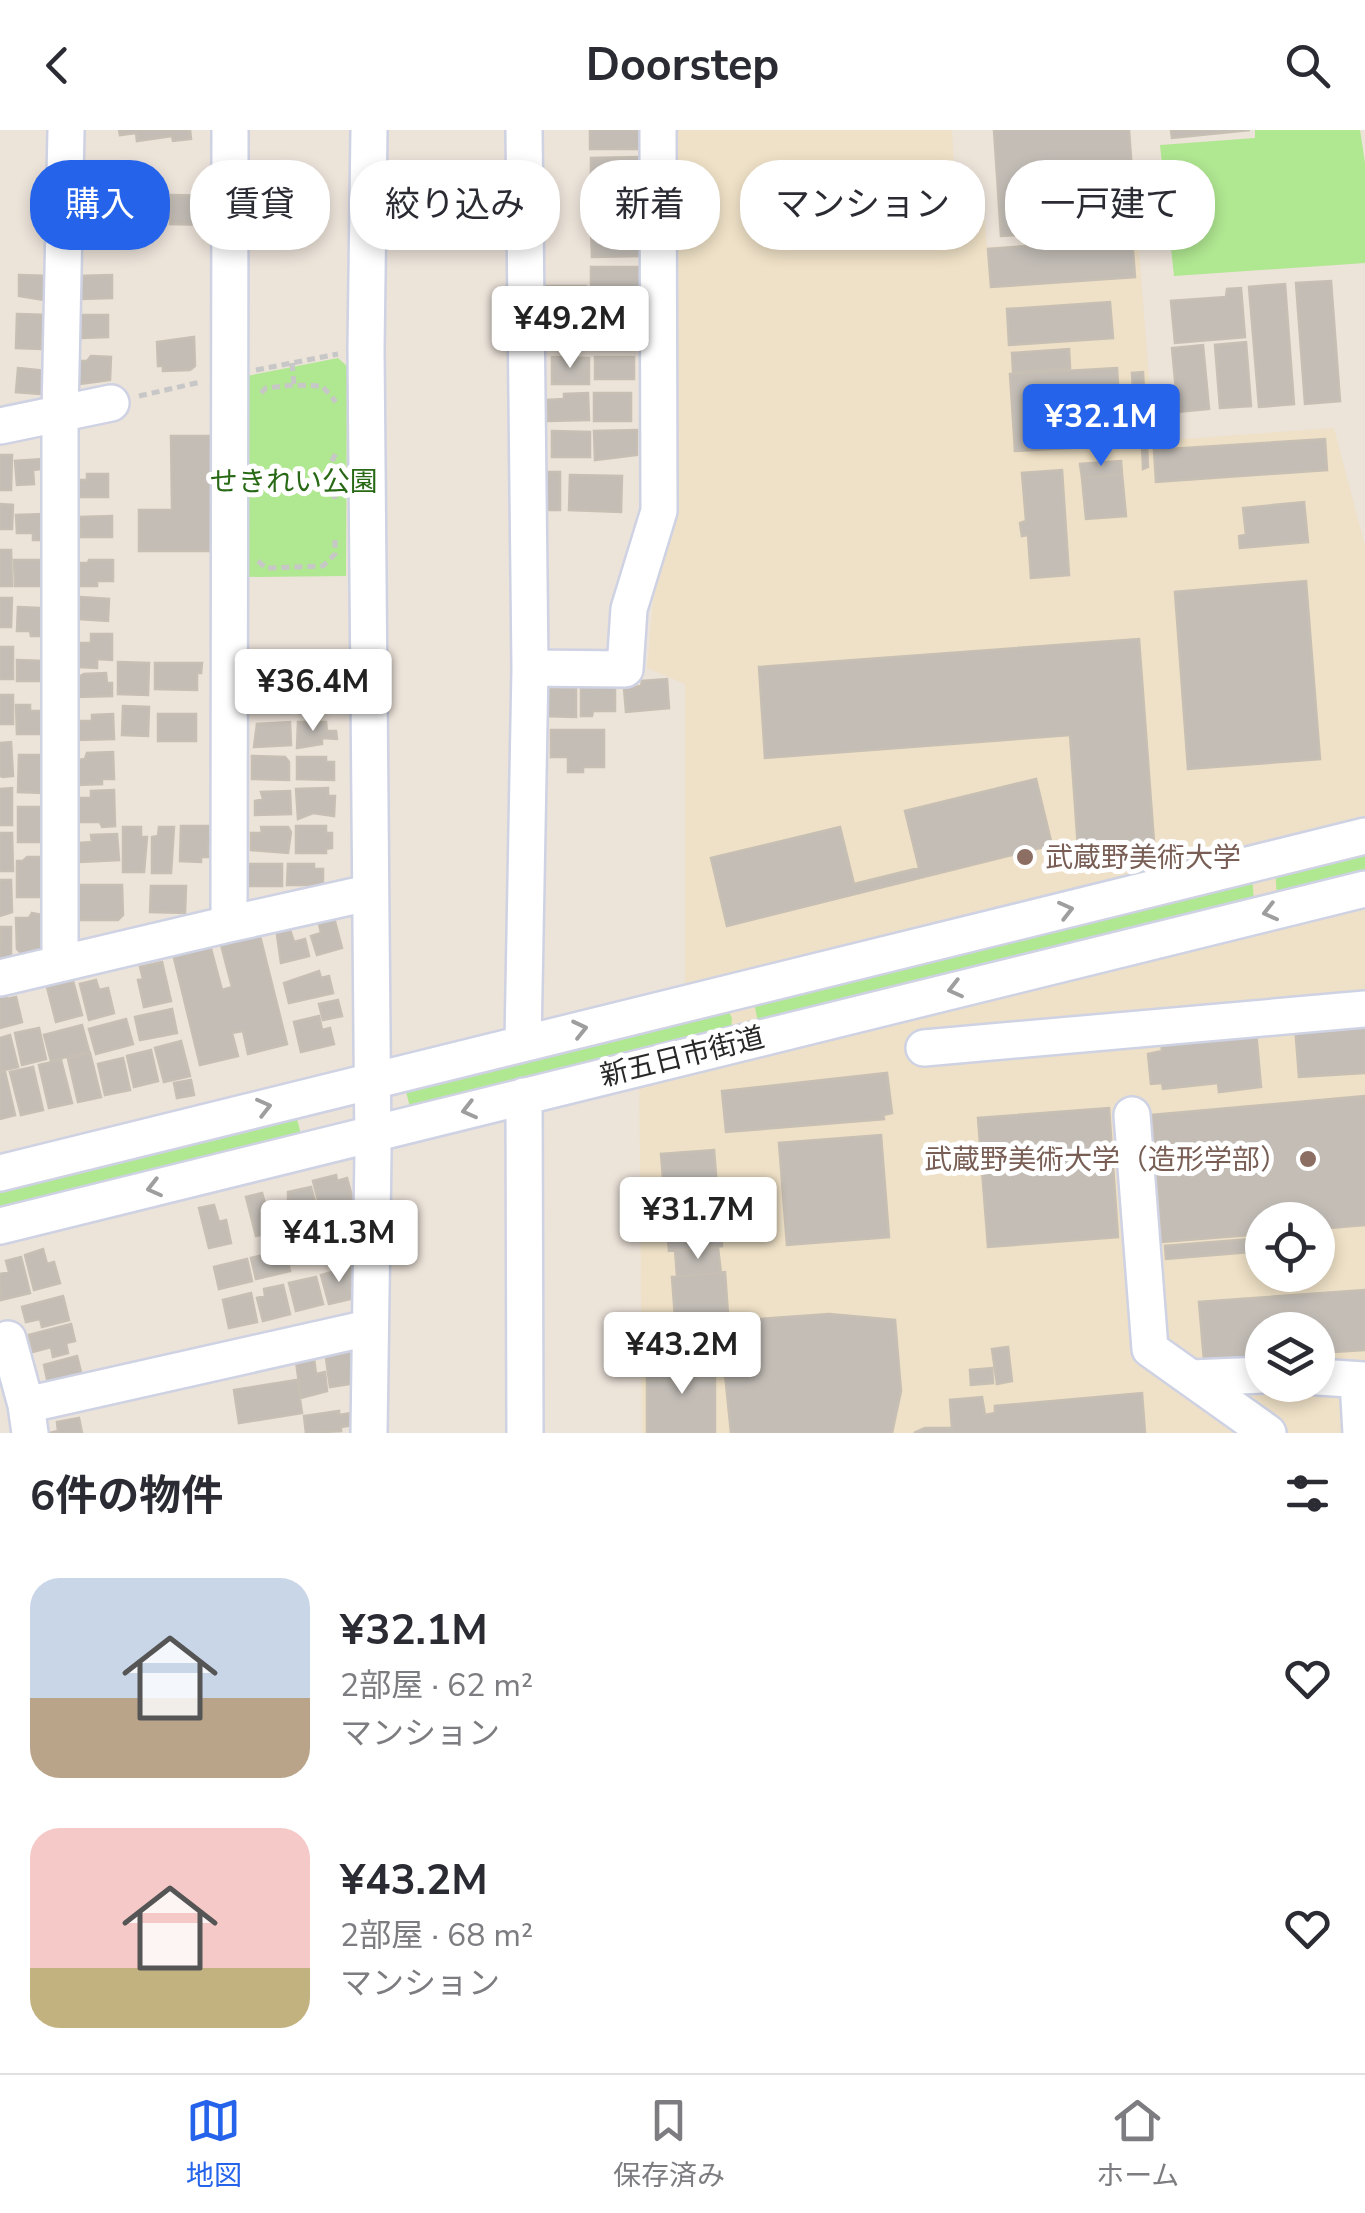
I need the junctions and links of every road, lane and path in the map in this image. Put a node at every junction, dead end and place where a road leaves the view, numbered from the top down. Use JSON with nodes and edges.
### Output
{"nodes":[{"id":1,"x":66,"y":130,"type":"edge"},
{"id":2,"x":230,"y":130,"type":"edge"},
{"id":3,"x":369,"y":130,"type":"edge"},
{"id":4,"x":524,"y":130,"type":"edge"},
{"id":5,"x":658,"y":130,"type":"edge"},
{"id":6,"x":366,"y":349,"type":"junction"},
{"id":7,"x":292,"y":363,"type":"junction"},
{"id":8,"x":228,"y":375,"type":"junction"},
{"id":9,"x":294,"y":385,"type":"junction"},
{"id":10,"x":112,"y":402,"type":"joint"},
{"id":11,"x":251,"y":402,"type":"dead end"},
{"id":12,"x":60,"y":414,"type":"junction"},
{"id":13,"x":336,"y":418,"type":"dead end"},
{"id":14,"x":0,"y":426,"type":"edge"},
{"id":15,"x":336,"y":436,"type":"dead end"},
{"id":16,"x":335,"y":508,"type":"dead end"},
{"id":17,"x":335,"y":539,"type":"dead end"},
{"id":18,"x":249,"y":553,"type":"dead end"},
{"id":19,"x":530,"y":668,"type":"junction"},
{"id":20,"x":1365,"y":836,"type":"edge"},
{"id":21,"x":1365,"y":889,"type":"edge"},
{"id":22,"x":368,"y":893,"type":"junction"},
{"id":23,"x":228,"y":924,"type":"junction"},
{"id":24,"x":60,"y":962,"type":"junction"},
{"id":25,"x":0,"y":978,"type":"edge"},
{"id":26,"x":722,"y":996,"type":"junction"},
{"id":27,"x":1365,"y":1009,"type":"edge"},
{"id":28,"x":523,"y":1042,"type":"junction"},
{"id":29,"x":738,"y":1042,"type":"junction"},
{"id":30,"x":924,"y":1048,"type":"dead end"},
{"id":31,"x":372,"y":1080,"type":"junction"},
{"id":32,"x":524,"y":1096,"type":"junction"},
{"id":33,"x":1132,"y":1115,"type":"dead end"},
{"id":34,"x":373,"y":1134,"type":"junction"},
{"id":35,"x":0,"y":1173,"type":"edge"},
{"id":36,"x":0,"y":1226,"type":"edge"},
{"id":37,"x":368,"y":1328,"type":"junction"},
{"id":38,"x":8,"y":1338,"type":"dead end"},
{"id":39,"x":1245,"y":1375,"type":"edge"},
{"id":40,"x":1192,"y":1378,"type":"junction"},
{"id":41,"x":1335,"y":1378,"type":"edge"},
{"id":42,"x":1361,"y":1380,"type":"edge"},
{"id":43,"x":28,"y":1419,"type":"edge"},
{"id":44,"x":369,"y":1433,"type":"edge"},
{"id":45,"x":525,"y":1433,"type":"edge"},
{"id":46,"x":1268,"y":1433,"type":"edge"},
{"id":47,"x":1361,"y":1433,"type":"edge"}],
"edges":[{"from":1,"to":12,"type":"street"},
{"from":2,"to":8,"type":"street"},
{"from":3,"to":6,"type":"street"},
{"from":4,"to":19,"type":"street"},
{"from":5,"to":19,"type":"street"},
{"from":6,"to":7,"type":"path"},
{"from":6,"to":22,"type":"street"},
{"from":7,"to":8,"type":"path"},
{"from":7,"to":9,"type":"path"},
{"from":8,"to":10,"type":"path"},
{"from":8,"to":23,"type":"street"},
{"from":9,"to":11,"type":"path"},
{"from":9,"to":13,"type":"path"},
{"from":10,"to":12,"type":"street"},
{"from":12,"to":14,"type":"street"},
{"from":12,"to":24,"type":"street"},
{"from":15,"to":16,"type":"path"},
{"from":17,"to":18,"type":"path"},
{"from":19,"to":28,"type":"street"},
{"from":26,"to":20,"type":"street","name":"新五日市街道","one_way":true},
{"from":21,"to":29,"type":"street","name":"新五日市街道","one_way":true},
{"from":22,"to":23,"type":"street"},
{"from":22,"to":31,"type":"street"},
{"from":23,"to":24,"type":"street"},
{"from":24,"to":25,"type":"street"},
{"from":28,"to":26,"type":"street","name":"新五日市街道","one_way":true},
{"from":26,"to":29,"type":"street"},
{"from":27,"to":30,"type":"street"},
{"from":28,"to":31,"type":"street","name":"新五日市街道"},
{"from":29,"to":32,"type":"street","name":"新五日市街道"},
{"from":31,"to":34,"type":"street"},
{"from":35,"to":31,"type":"street","name":"新五日市街道","one_way":true},
{"from":32,"to":34,"type":"street","name":"新五日市街道","one_way":true},
{"from":32,"to":45,"type":"street"},
{"from":33,"to":40,"type":"street"},
{"from":34,"to":36,"type":"street","name":"新五日市街道","one_way":true},
{"from":34,"to":37,"type":"street"},
{"from":37,"to":43,"type":"street"},
{"from":37,"to":44,"type":"street"},
{"from":38,"to":43,"type":"street"},
{"from":39,"to":40,"type":"street"},
{"from":40,"to":46,"type":"street"},
{"from":41,"to":42,"type":"street"},
{"from":42,"to":47,"type":"street"}]}
